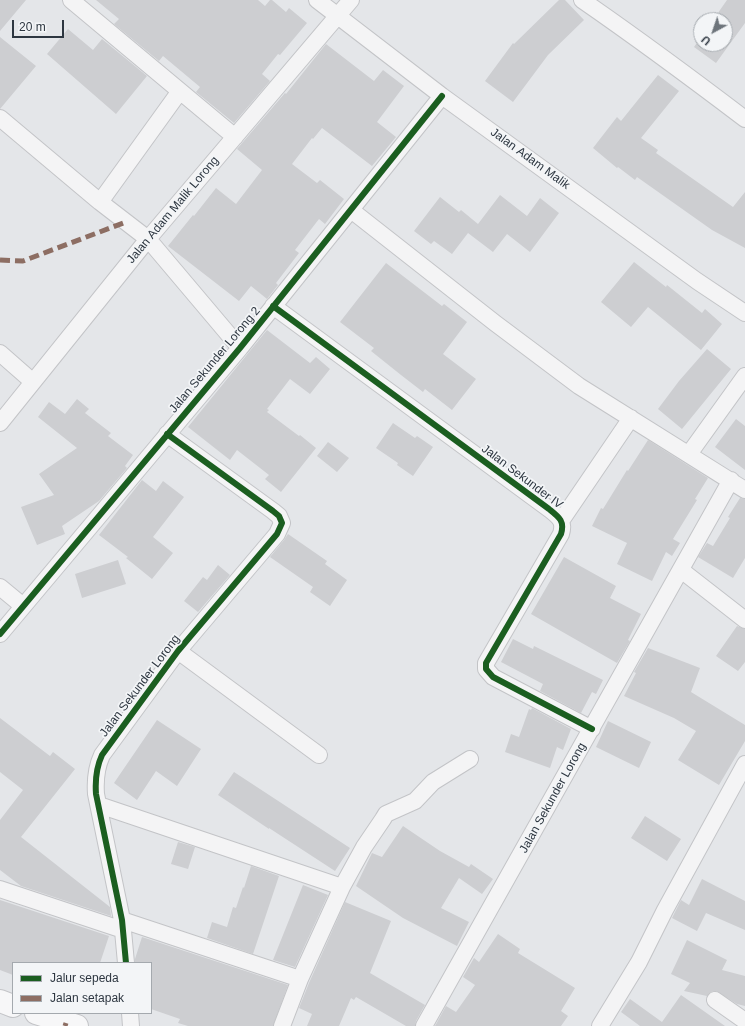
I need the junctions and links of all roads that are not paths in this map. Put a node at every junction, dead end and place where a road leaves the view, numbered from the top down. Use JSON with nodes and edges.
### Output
{"nodes":[{"id":1,"x":71,"y":0,"type":"edge"},
{"id":2,"x":317,"y":0,"type":"edge"},
{"id":3,"x":350,"y":0,"type":"edge"},
{"id":4,"x":582,"y":0,"type":"edge"},
{"id":5,"x":338,"y":15,"type":"junction"},
{"id":6,"x":180,"y":91,"type":"junction"},
{"id":7,"x":442,"y":96,"type":"junction"},
{"id":8,"x":0,"y":118,"type":"edge"},
{"id":9,"x":745,"y":119,"type":"edge"},
{"id":10,"x":235,"y":137,"type":"junction"},
{"id":11,"x":100,"y":202,"type":"junction"},
{"id":12,"x":351,"y":210,"type":"junction"},
{"id":13,"x":148,"y":239,"type":"junction"},
{"id":14,"x":273,"y":306,"type":"junction"},
{"id":15,"x":745,"y":313,"type":"edge"},
{"id":16,"x":240,"y":348,"type":"junction"},
{"id":17,"x":0,"y":353,"type":"edge"},
{"id":18,"x":745,"y":376,"type":"edge"},
{"id":19,"x":33,"y":382,"type":"junction"},
{"id":20,"x":631,"y":418,"type":"junction"},
{"id":21,"x":0,"y":423,"type":"edge"},
{"id":22,"x":168,"y":434,"type":"junction"},
{"id":23,"x":689,"y":454,"type":"junction"},
{"id":24,"x":730,"y":480,"type":"junction"},
{"id":25,"x":745,"y":490,"type":"edge"},
{"id":26,"x":561,"y":521,"type":"junction"},
{"id":27,"x":681,"y":570,"type":"junction"},
{"id":28,"x":0,"y":587,"type":"edge"},
{"id":29,"x":23,"y":606,"type":"junction"},
{"id":30,"x":745,"y":620,"type":"edge"},
{"id":31,"x":0,"y":634,"type":"edge"},
{"id":32,"x":178,"y":651,"type":"junction"},
{"id":33,"x":592,"y":728,"type":"junction"},
{"id":34,"x":319,"y":755,"type":"dead end"},
{"id":35,"x":470,"y":759,"type":"dead end"},
{"id":36,"x":745,"y":764,"type":"edge"},
{"id":37,"x":98,"y":805,"type":"junction"},
{"id":38,"x":342,"y":886,"type":"junction"},
{"id":39,"x":0,"y":889,"type":"edge"},
{"id":40,"x":122,"y":925,"type":"junction"},
{"id":41,"x":126,"y":962,"type":"edge"},
{"id":42,"x":300,"y":979,"type":"junction"},
{"id":43,"x":715,"y":1000,"type":"dead end"},
{"id":44,"x":0,"y":1001,"type":"edge"},
{"id":45,"x":12,"y":1006,"type":"edge"},
{"id":46,"x":39,"y":1014,"type":"edge"},
{"id":47,"x":130,"y":1014,"type":"edge"},
{"id":48,"x":745,"y":1021,"type":"edge"},
{"id":49,"x":77,"y":1026,"type":"edge"},
{"id":50,"x":132,"y":1026,"type":"edge"},
{"id":51,"x":282,"y":1026,"type":"edge"},
{"id":52,"x":424,"y":1026,"type":"edge"},
{"id":53,"x":600,"y":1026,"type":"edge"}],
"edges":[{"from":1,"to":6,"type":"street"},
{"from":2,"to":5,"type":"street","name":"Jalan Adam Malik"},
{"from":3,"to":5,"type":"street","name":"Jalan Adam Malik Lorong"},
{"from":4,"to":9,"type":"street"},
{"from":5,"to":7,"type":"street","name":"Jalan Adam Malik"},
{"from":5,"to":10,"type":"street","name":"Jalan Adam Malik Lorong"},
{"from":6,"to":10,"type":"street"},
{"from":6,"to":11,"type":"street"},
{"from":7,"to":12,"type":"street","name":"Jalan Sekunder Lorong 2"},
{"from":7,"to":15,"type":"street","name":"Jalan Adam Malik"},
{"from":8,"to":11,"type":"street","name":"Jalan Sekunder Lorong 2"},
{"from":10,"to":13,"type":"street","name":"Jalan Adam Malik Lorong"},
{"from":11,"to":13,"type":"street","name":"Jalan Sekunder Lorong 2"},
{"from":12,"to":14,"type":"street","name":"Jalan Sekunder Lorong 2"},
{"from":12,"to":20,"type":"street"},
{"from":13,"to":16,"type":"street","name":"Jalan Sekunder Lorong 2"},
{"from":13,"to":19,"type":"street","name":"Jalan Adam Malik Lorong"},
{"from":14,"to":16,"type":"street","name":"Jalan Sekunder Lorong 2"},
{"from":14,"to":26,"type":"street","name":"Jalan Sekunder IV"},
{"from":16,"to":22,"type":"street","name":"Jalan Sekunder Lorong 2"},
{"from":17,"to":19,"type":"street"},
{"from":18,"to":23,"type":"street"},
{"from":19,"to":21,"type":"street","name":"Jalan Adam Malik Lorong"},
{"from":20,"to":23,"type":"street"},
{"from":20,"to":26,"type":"street"},
{"from":22,"to":29,"type":"street","name":"Jalan Sekunder Lorong 2"},
{"from":22,"to":32,"type":"street","name":"Jalan Sekunder Lorong"},
{"from":23,"to":24,"type":"street"},
{"from":24,"to":25,"type":"street"},
{"from":24,"to":27,"type":"street","name":"Jalan Sekunder Lorong"},
{"from":26,"to":33,"type":"street","name":"Jalan Sekunder IV"},
{"from":27,"to":30,"type":"street"},
{"from":27,"to":33,"type":"street","name":"Jalan Sekunder Lorong"},
{"from":28,"to":29,"type":"street"},
{"from":29,"to":31,"type":"street","name":"Jalan Sekunder Lorong 2"},
{"from":32,"to":34,"type":"street"},
{"from":32,"to":37,"type":"street","name":"Jalan Sekunder Lorong"},
{"from":33,"to":52,"type":"street","name":"Jalan Sekunder Lorong"},
{"from":35,"to":38,"type":"street"},
{"from":36,"to":53,"type":"street"},
{"from":37,"to":38,"type":"street"},
{"from":37,"to":40,"type":"street","name":"Jalan Sekunder Lorong"},
{"from":38,"to":42,"type":"street"},
{"from":39,"to":40,"type":"street"},
{"from":40,"to":41,"type":"street","name":"Jalan Sekunder Lorong"},
{"from":40,"to":42,"type":"street"},
{"from":42,"to":51,"type":"street"},
{"from":43,"to":48,"type":"street"},
{"from":44,"to":45,"type":"street"},
{"from":46,"to":49,"type":"street"},
{"from":47,"to":50,"type":"street"}]}
